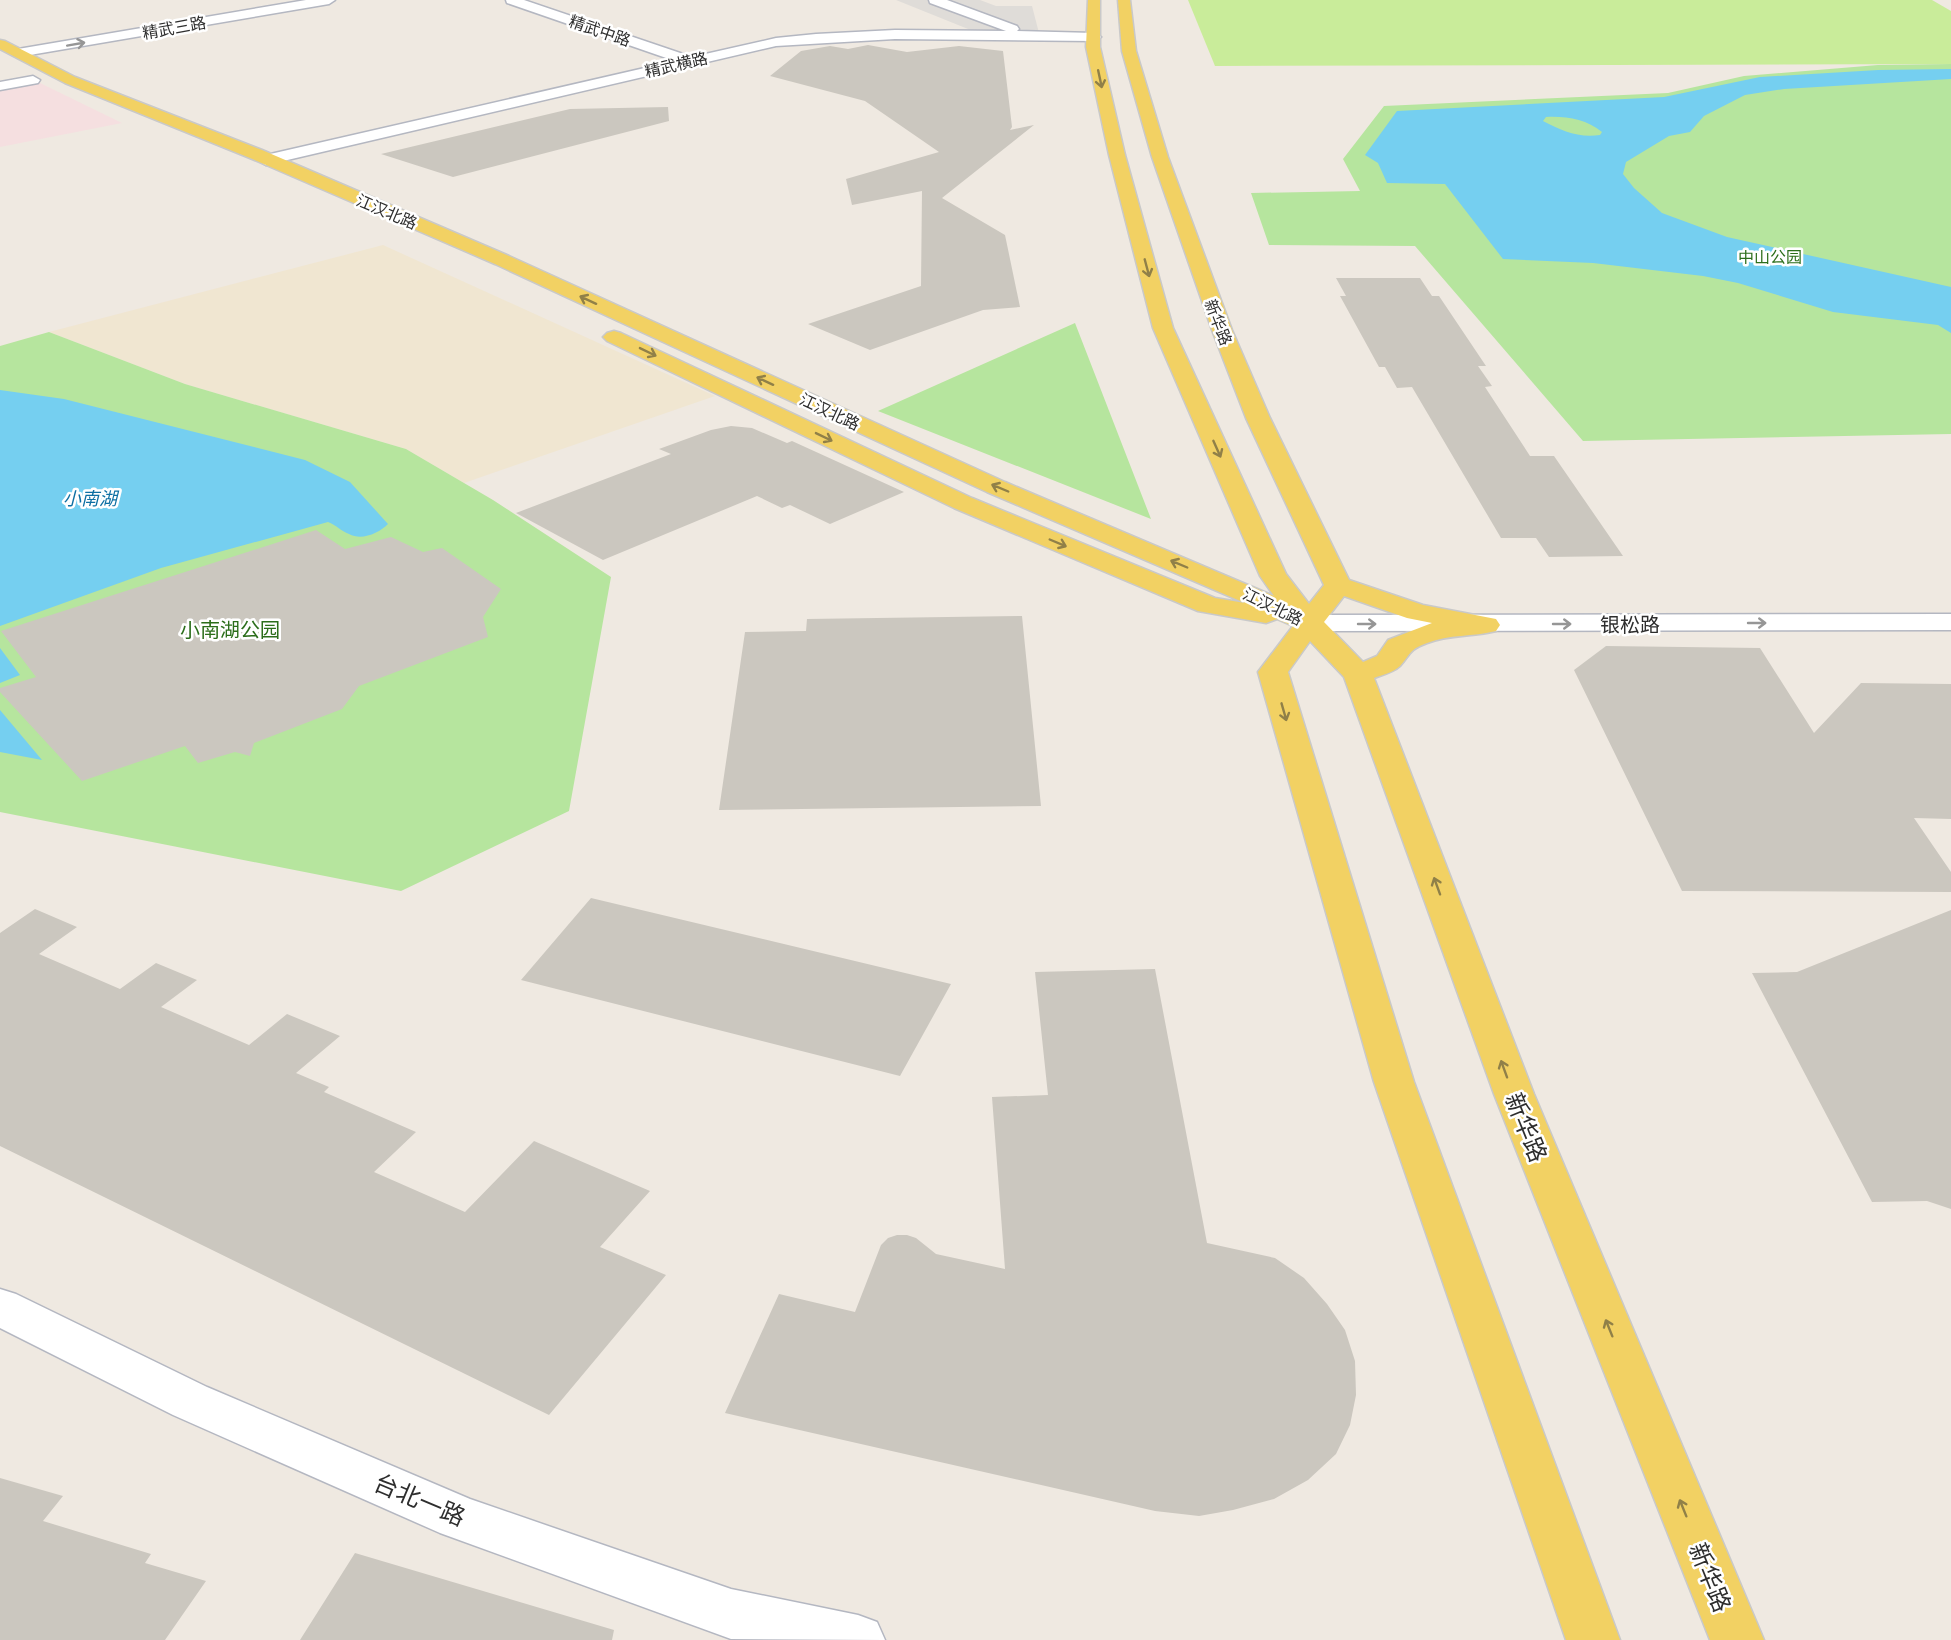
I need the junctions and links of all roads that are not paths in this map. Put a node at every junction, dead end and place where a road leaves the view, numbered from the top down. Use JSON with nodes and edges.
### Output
{"nodes":[{"id":1,"x":329,"y":0,"type":"edge"},
{"id":2,"x":512,"y":0,"type":"edge"},
{"id":3,"x":935,"y":0,"type":"edge"},
{"id":4,"x":1094,"y":0,"type":"edge"},
{"id":5,"x":1124,"y":0,"type":"edge"},
{"id":6,"x":1031,"y":37,"type":"junction"},
{"id":7,"x":1094,"y":37,"type":"junction"},
{"id":8,"x":6,"y":54,"type":"edge"},
{"id":9,"x":689,"y":61,"type":"junction"},
{"id":10,"x":33,"y":80,"type":"junction"},
{"id":11,"x":0,"y":86,"type":"edge"},
{"id":12,"x":266,"y":160,"type":"junction"},
{"id":13,"x":494,"y":279,"type":"dead end"},
{"id":14,"x":599,"y":329,"type":"dead end"},
{"id":15,"x":1273,"y":576,"type":"junction"},
{"id":16,"x":1338,"y":585,"type":"junction"},
{"id":17,"x":1214,"y":593,"type":"junction"},
{"id":18,"x":1951,"y":622,"type":"edge"},
{"id":19,"x":1309,"y":623,"type":"junction"},
{"id":20,"x":1486,"y":625,"type":"junction"},
{"id":21,"x":1273,"y":672,"type":"junction"},
{"id":22,"x":1358,"y":674,"type":"junction"},
{"id":23,"x":0,"y":1307,"type":"edge"},
{"id":24,"x":858,"y":1640,"type":"edge"},
{"id":25,"x":1593,"y":1640,"type":"edge"},
{"id":26,"x":1737,"y":1640,"type":"edge"}],
"edges":[{"from":8,"to":1,"type":"street","name":"精武三路","one_way":true},
{"from":2,"to":9,"type":"street","name":"精武中路"},
{"from":3,"to":6,"type":"street"},
{"from":4,"to":7,"type":"main road","name":"新华路"},
{"from":5,"to":16,"type":"main road","name":"新华路"},
{"from":6,"to":7,"type":"street","name":"精武横路"},
{"from":6,"to":9,"type":"street","name":"精武横路"},
{"from":7,"to":15,"type":"main road","name":"新华路","one_way":true},
{"from":8,"to":10,"type":"main road","name":"江汉北路"},
{"from":8,"to":12,"type":"main road","name":"江汉北路"},
{"from":9,"to":12,"type":"street","name":"精武横路"},
{"from":10,"to":11,"type":"street"},
{"from":10,"to":13,"type":"main road","name":"江汉北路"},
{"from":17,"to":12,"type":"main road","name":"江汉北路","one_way":true},
{"from":14,"to":17,"type":"main road","name":"江汉北路","one_way":true},
{"from":15,"to":17,"type":"main road"},
{"from":15,"to":19,"type":"main road","name":"新华路"},
{"from":16,"to":19,"type":"main road"},
{"from":16,"to":20,"type":"main road"},
{"from":17,"to":19,"type":"main road","name":"江汉北路"},
{"from":17,"to":21,"type":"main road"},
{"from":20,"to":18,"type":"street","name":"银松路","one_way":true},
{"from":19,"to":20,"type":"street","name":"银松路","one_way":true},
{"from":19,"to":21,"type":"main road"},
{"from":19,"to":22,"type":"main road","name":"新华路"},
{"from":20,"to":22,"type":"main road"},
{"from":21,"to":25,"type":"main road","one_way":true},
{"from":26,"to":22,"type":"main road","name":"新华路","one_way":true},
{"from":23,"to":24,"type":"street","name":"台北一路"}]}
